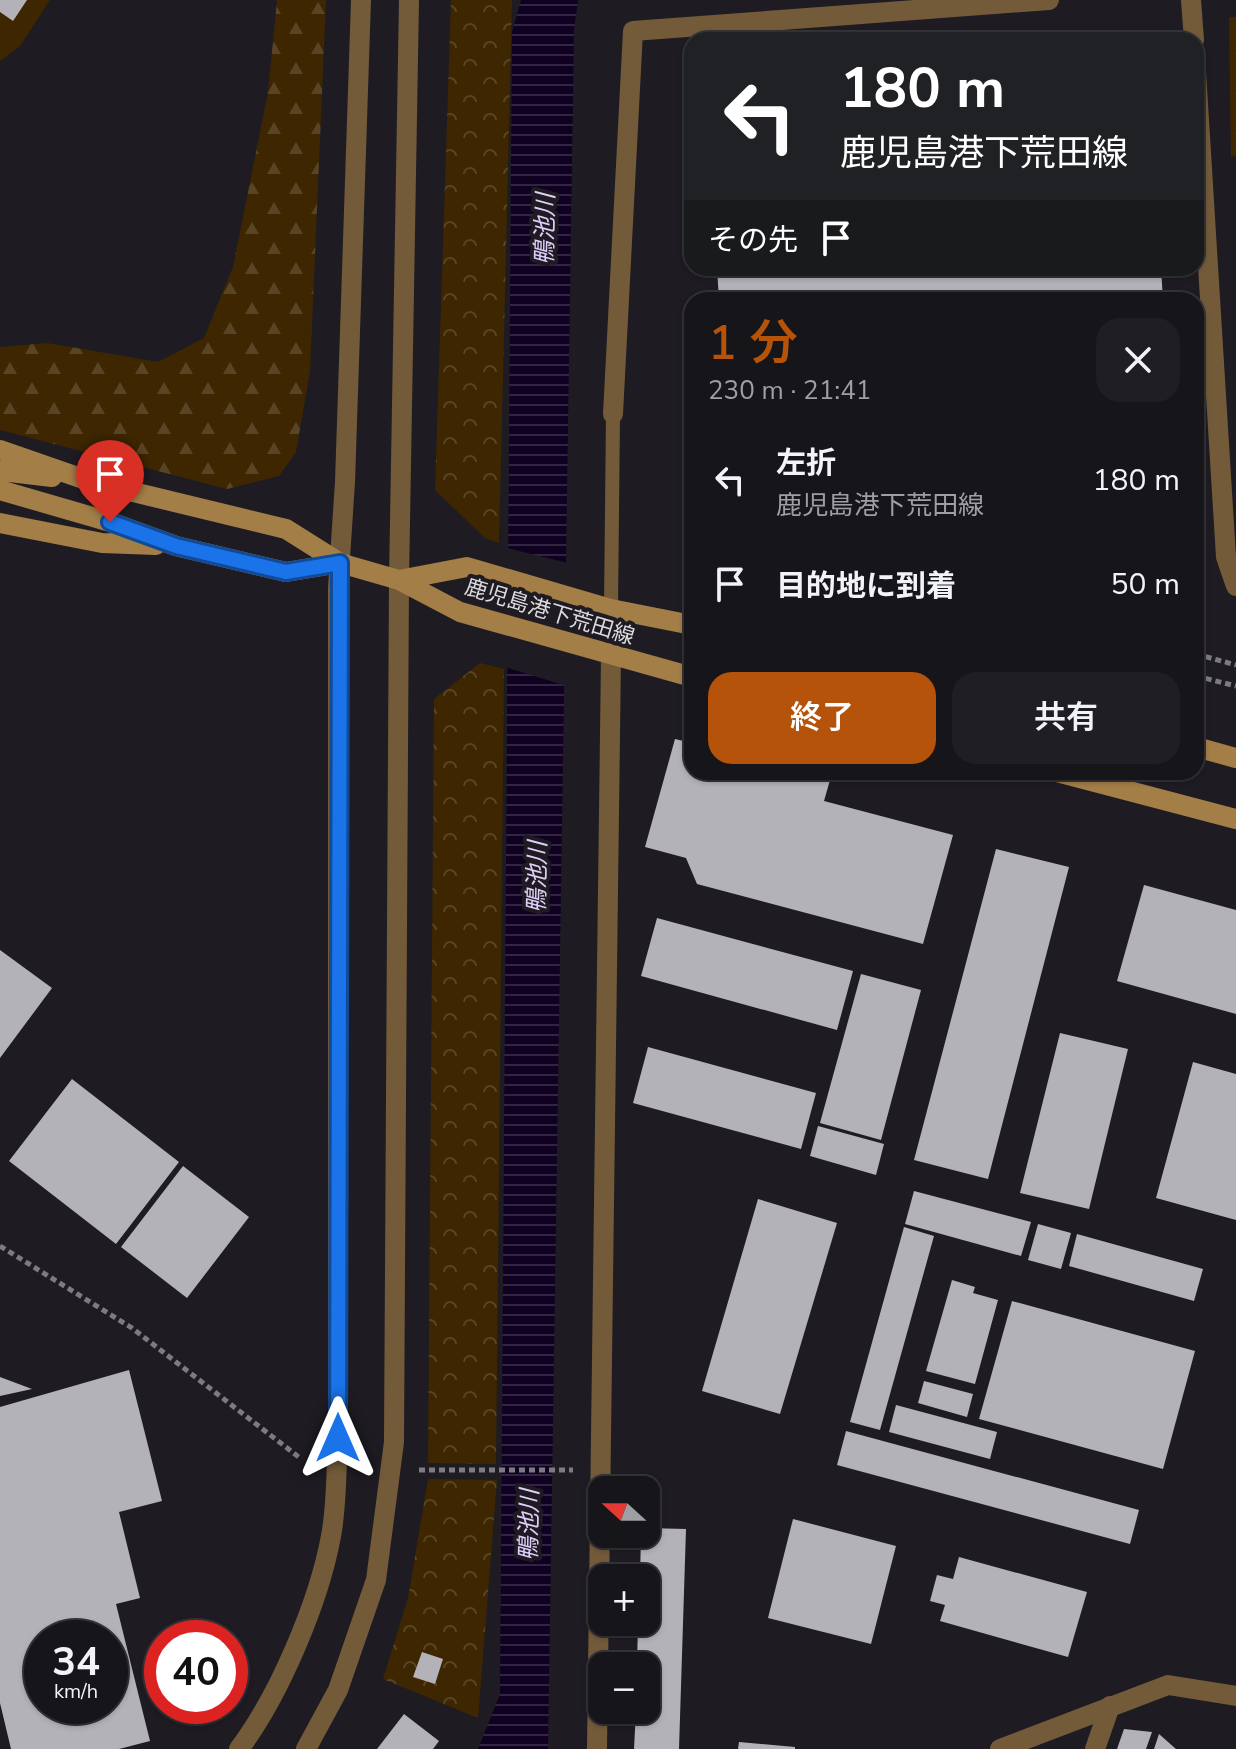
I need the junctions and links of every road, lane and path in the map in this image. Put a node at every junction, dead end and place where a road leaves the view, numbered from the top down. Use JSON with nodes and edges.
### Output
{"nodes":[{"id":1,"x":361,"y":0,"type":"edge"},
{"id":2,"x":409,"y":0,"type":"edge"},
{"id":3,"x":1049,"y":0,"type":"edge"},
{"id":4,"x":1191,"y":0,"type":"edge"},
{"id":5,"x":1193,"y":32,"type":"edge"},
{"id":6,"x":1204,"y":201,"type":"edge"},
{"id":7,"x":613,"y":414,"type":"joint"},
{"id":8,"x":0,"y":450,"type":"edge"},
{"id":9,"x":0,"y":471,"type":"edge"},
{"id":10,"x":92,"y":482,"type":"junction"},
{"id":11,"x":0,"y":490,"type":"edge"},
{"id":12,"x":0,"y":523,"type":"edge"},
{"id":13,"x":176,"y":546,"type":"junction"},
{"id":14,"x":340,"y":563,"type":"junction"},
{"id":15,"x":399,"y":580,"type":"junction"},
{"id":16,"x":1236,"y":586,"type":"edge"},
{"id":17,"x":611,"y":609,"type":"junction"},
{"id":18,"x":684,"y":623,"type":"edge"},
{"id":19,"x":611,"y":656,"type":"junction"},
{"id":20,"x":1204,"y":656,"type":"edge"},
{"id":21,"x":1236,"y":665,"type":"edge"},
{"id":22,"x":684,"y":675,"type":"edge"},
{"id":23,"x":1204,"y":678,"type":"edge"},
{"id":24,"x":1236,"y":686,"type":"edge"},
{"id":25,"x":1204,"y":749,"type":"edge"},
{"id":26,"x":1236,"y":758,"type":"edge"},
{"id":27,"x":1087,"y":780,"type":"edge"},
{"id":28,"x":1236,"y":819,"type":"edge"},
{"id":29,"x":0,"y":1246,"type":"edge"},
{"id":30,"x":300,"y":1458,"type":"dead end"},
{"id":31,"x":419,"y":1470,"type":"dead end"},
{"id":32,"x":573,"y":1470,"type":"dead end"},
{"id":33,"x":1236,"y":1696,"type":"edge"},
{"id":34,"x":1110,"y":1706,"type":"junction"},
{"id":35,"x":239,"y":1749,"type":"edge"},
{"id":36,"x":306,"y":1749,"type":"edge"},
{"id":37,"x":597,"y":1749,"type":"edge"},
{"id":38,"x":1000,"y":1749,"type":"edge"},
{"id":39,"x":1095,"y":1749,"type":"edge"}],
"edges":[{"from":1,"to":14,"type":"street"},
{"from":2,"to":15,"type":"street"},
{"from":3,"to":7,"type":"street"},
{"from":4,"to":5,"type":"street"},
{"from":6,"to":16,"type":"street"},
{"from":7,"to":17,"type":"lane"},
{"from":8,"to":10,"type":"main road","name":"鹿児島港下荒田線"},
{"from":9,"to":10,"type":"main road","name":"鹿児島港下荒田線"},
{"from":10,"to":14,"type":"main road","name":"鹿児島港下荒田線"},
{"from":11,"to":13,"type":"main road","name":"鹿児島港下荒田線"},
{"from":12,"to":13,"type":"main road","name":"鹿児島港下荒田線"},
{"from":13,"to":14,"type":"main road","name":"鹿児島港下荒田線"},
{"from":14,"to":15,"type":"main road","name":"鹿児島港下荒田線"},
{"from":14,"to":35,"type":"street"},
{"from":15,"to":17,"type":"main road","name":"鹿児島港下荒田線"},
{"from":15,"to":19,"type":"main road","name":"鹿児島港下荒田線"},
{"from":15,"to":36,"type":"street"},
{"from":17,"to":18,"type":"main road","name":"鹿児島港下荒田線"},
{"from":19,"to":22,"type":"main road","name":"鹿児島港下荒田線"},
{"from":19,"to":37,"type":"street"},
{"from":20,"to":21,"type":"path"},
{"from":23,"to":24,"type":"path"},
{"from":25,"to":26,"type":"main road"},
{"from":27,"to":28,"type":"main road"},
{"from":29,"to":30,"type":"path"},
{"from":31,"to":32,"type":"path"},
{"from":33,"to":34,"type":"street"},
{"from":34,"to":38,"type":"street"},
{"from":34,"to":39,"type":"street"}]}
